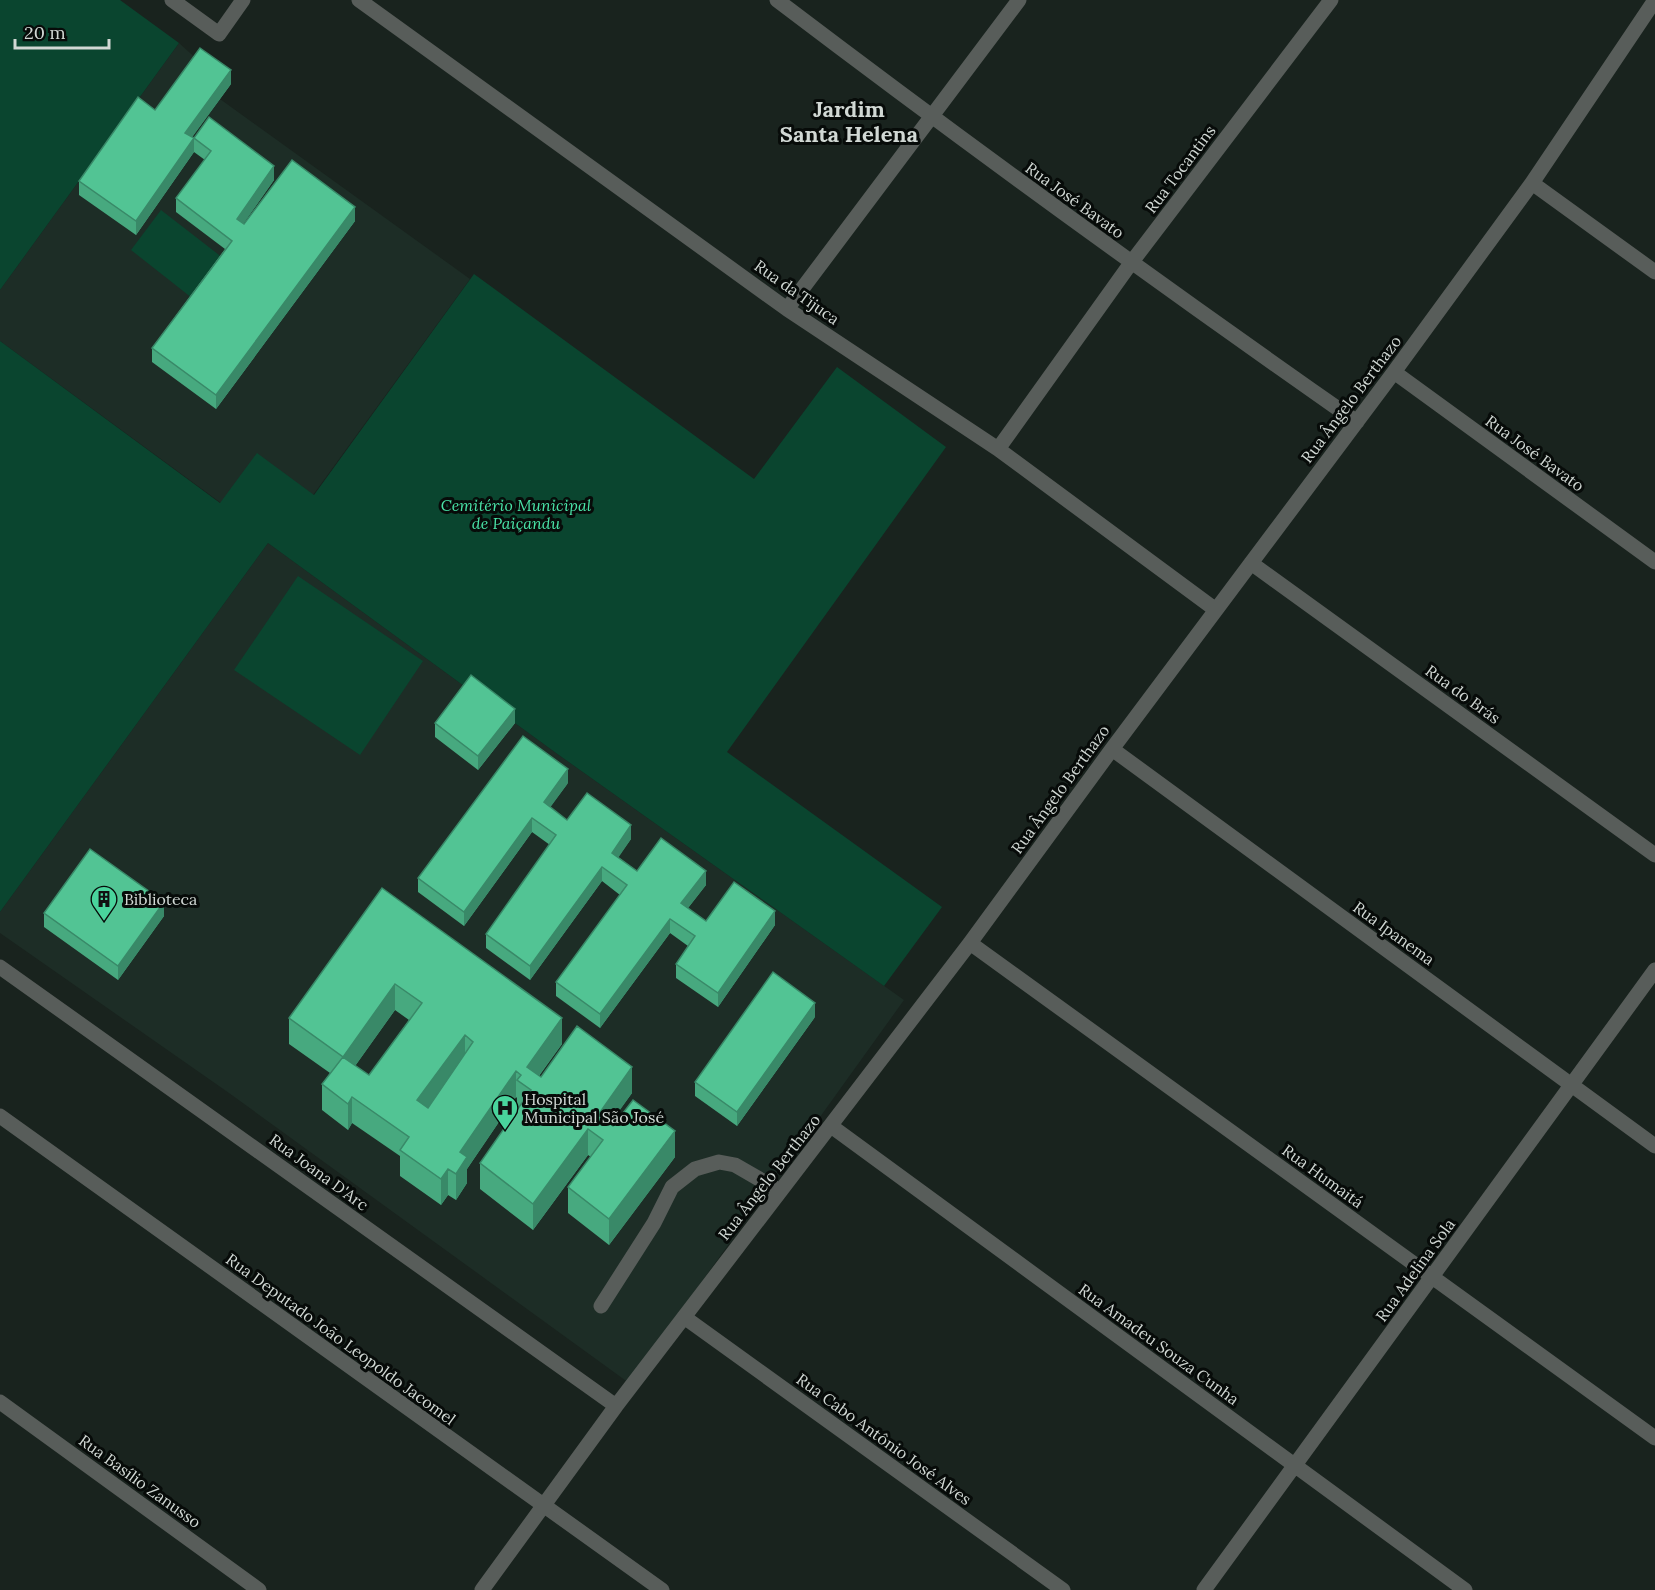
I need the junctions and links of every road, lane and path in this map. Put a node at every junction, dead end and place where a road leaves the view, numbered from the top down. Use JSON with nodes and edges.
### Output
{"nodes":[{"id":1,"x":172,"y":0,"type":"edge"},
{"id":2,"x":243,"y":0,"type":"edge"},
{"id":3,"x":359,"y":0,"type":"edge"},
{"id":4,"x":777,"y":0,"type":"edge"},
{"id":5,"x":1019,"y":0,"type":"edge"},
{"id":6,"x":1331,"y":0,"type":"edge"},
{"id":7,"x":1655,"y":0,"type":"edge"},
{"id":8,"x":931,"y":117,"type":"junction"},
{"id":9,"x":1532,"y":183,"type":"junction"},
{"id":10,"x":1131,"y":263,"type":"junction"},
{"id":11,"x":1655,"y":272,"type":"edge"},
{"id":12,"x":788,"y":309,"type":"junction"},
{"id":13,"x":1394,"y":372,"type":"junction"},
{"id":14,"x":1357,"y":422,"type":"junction"},
{"id":15,"x":998,"y":449,"type":"junction"},
{"id":16,"x":1655,"y":562,"type":"edge"},
{"id":17,"x":1251,"y":563,"type":"junction"},
{"id":18,"x":1216,"y":610,"type":"junction"},
{"id":19,"x":1112,"y":749,"type":"junction"},
{"id":20,"x":1655,"y":855,"type":"edge"},
{"id":21,"x":970,"y":943,"type":"junction"},
{"id":22,"x":0,"y":967,"type":"edge"},
{"id":23,"x":1655,"y":970,"type":"edge"},
{"id":24,"x":1571,"y":1085,"type":"junction"},
{"id":25,"x":0,"y":1116,"type":"edge"},
{"id":26,"x":831,"y":1126,"type":"junction"},
{"id":27,"x":1655,"y":1146,"type":"edge"},
{"id":28,"x":780,"y":1191,"type":"junction"},
{"id":29,"x":1432,"y":1277,"type":"junction"},
{"id":30,"x":601,"y":1306,"type":"dead end"},
{"id":31,"x":684,"y":1317,"type":"junction"},
{"id":32,"x":0,"y":1402,"type":"edge"},
{"id":33,"x":616,"y":1406,"type":"junction"},
{"id":34,"x":1655,"y":1438,"type":"edge"},
{"id":35,"x":1294,"y":1465,"type":"junction"},
{"id":36,"x":543,"y":1506,"type":"junction"},
{"id":37,"x":259,"y":1590,"type":"edge"},
{"id":38,"x":483,"y":1590,"type":"edge"},
{"id":39,"x":662,"y":1590,"type":"edge"},
{"id":40,"x":1063,"y":1590,"type":"edge"},
{"id":41,"x":1204,"y":1590,"type":"edge"},
{"id":42,"x":1465,"y":1590,"type":"edge"}],
"edges":[{"from":1,"to":2,"type":"street"},
{"from":3,"to":12,"type":"street","name":"Rua da Tijuca"},
{"from":4,"to":8,"type":"street","name":"Rua José Bavato"},
{"from":5,"to":8,"type":"street"},
{"from":6,"to":10,"type":"street","name":"Rua Tocantins"},
{"from":7,"to":9,"type":"street","name":"Rua Ângelo Berthazo"},
{"from":8,"to":10,"type":"street","name":"Rua José Bavato"},
{"from":8,"to":12,"type":"street"},
{"from":9,"to":11,"type":"street"},
{"from":9,"to":13,"type":"street","name":"Rua Ângelo Berthazo"},
{"from":10,"to":14,"type":"street","name":"Rua José Bavato"},
{"from":10,"to":15,"type":"street","name":"Rua Tocantins"},
{"from":12,"to":15,"type":"street","name":"Rua da Tijuca"},
{"from":13,"to":14,"type":"street","name":"Rua Ângelo Berthazo"},
{"from":13,"to":16,"type":"street","name":"Rua José Bavato"},
{"from":14,"to":17,"type":"street","name":"Rua Ângelo Berthazo"},
{"from":15,"to":18,"type":"street","name":"Rua da Tijuca"},
{"from":17,"to":18,"type":"street","name":"Rua Ângelo Berthazo"},
{"from":17,"to":20,"type":"street","name":"Rua do Brás"},
{"from":18,"to":19,"type":"street","name":"Rua Ângelo Berthazo"},
{"from":19,"to":21,"type":"street","name":"Rua Ângelo Berthazo"},
{"from":19,"to":24,"type":"street","name":"Rua Ipanema"},
{"from":21,"to":26,"type":"street","name":"Rua Ângelo Berthazo"},
{"from":21,"to":29,"type":"street","name":"Rua Humaitá"},
{"from":22,"to":33,"type":"street","name":"Rua Joana D'Arc"},
{"from":23,"to":24,"type":"street","name":"Rua Adelina Sola"},
{"from":24,"to":27,"type":"street","name":"Rua Ipanema"},
{"from":24,"to":29,"type":"street","name":"Rua Adelina Sola"},
{"from":25,"to":36,"type":"street","name":"Rua Deputado João Leopoldo Jacomel"},
{"from":26,"to":28,"type":"street","name":"Rua Ângelo Berthazo"},
{"from":26,"to":35,"type":"street","name":"Rua Amadeu Souza Cunha"},
{"from":28,"to":30,"type":"street"},
{"from":28,"to":31,"type":"street","name":"Rua Ângelo Berthazo"},
{"from":29,"to":34,"type":"street","name":"Rua Humaitá"},
{"from":29,"to":35,"type":"street","name":"Rua Adelina Sola"},
{"from":31,"to":33,"type":"street","name":"Rua Ângelo Berthazo"},
{"from":31,"to":40,"type":"street","name":"Rua Cabo Antônio José Alves"},
{"from":32,"to":37,"type":"street","name":"Rua Basílio Zanusso"},
{"from":33,"to":36,"type":"street","name":"Rua Ângelo Berthazo"},
{"from":35,"to":41,"type":"street","name":"Rua Adelina Sola"},
{"from":35,"to":42,"type":"street","name":"Rua Amadeu Souza Cunha"},
{"from":36,"to":38,"type":"street","name":"Rua Ângelo Berthazo"},
{"from":36,"to":39,"type":"street","name":"Rua Deputado João Leopoldo Jacomel"}]}
